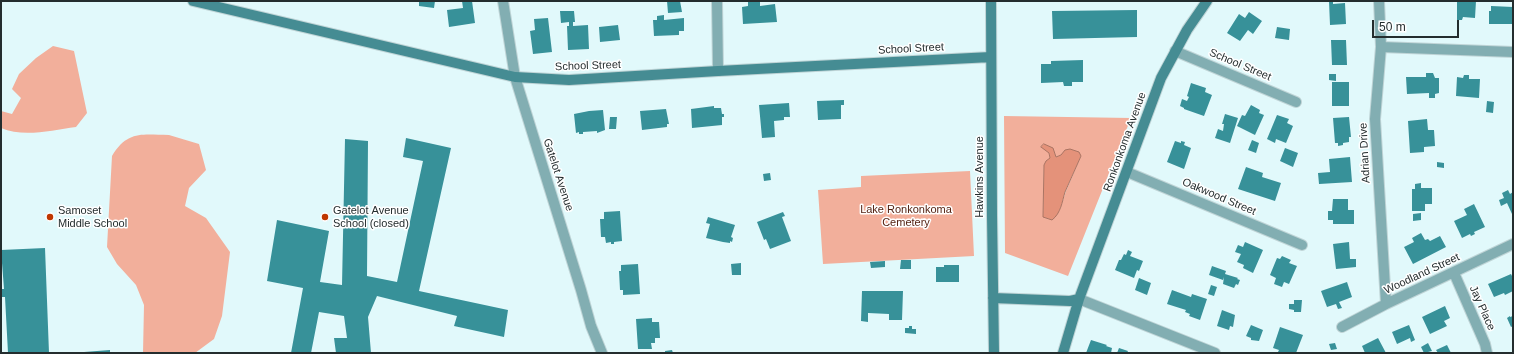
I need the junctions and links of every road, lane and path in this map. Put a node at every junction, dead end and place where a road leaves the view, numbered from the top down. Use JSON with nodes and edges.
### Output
{"nodes":[{"id":1,"x":193,"y":1,"type":"edge"},
{"id":2,"x":503,"y":1,"type":"edge"},
{"id":3,"x":717,"y":1,"type":"edge"},
{"id":4,"x":991,"y":1,"type":"edge"},
{"id":5,"x":1207,"y":1,"type":"edge"},
{"id":6,"x":1379,"y":1,"type":"edge"},
{"id":7,"x":1381,"y":47,"type":"junction"},
{"id":8,"x":1175,"y":51,"type":"junction"},
{"id":9,"x":1513,"y":52,"type":"edge"},
{"id":10,"x":991,"y":57,"type":"junction"},
{"id":11,"x":718,"y":71,"type":"junction"},
{"id":12,"x":515,"y":77,"type":"junction"},
{"id":13,"x":1296,"y":102,"type":"dead end"},
{"id":14,"x":1127,"y":172,"type":"junction"},
{"id":15,"x":1513,"y":244,"type":"edge"},
{"id":16,"x":1302,"y":245,"type":"dead end"},
{"id":17,"x":1454,"y":273,"type":"junction"},
{"id":18,"x":993,"y":298,"type":"junction"},
{"id":19,"x":1079,"y":298,"type":"junction"},
{"id":20,"x":1386,"y":304,"type":"junction"},
{"id":21,"x":1342,"y":327,"type":"dead end"},
{"id":22,"x":602,"y":353,"type":"edge"},
{"id":23,"x":994,"y":353,"type":"edge"},
{"id":24,"x":1063,"y":353,"type":"edge"},
{"id":25,"x":1215,"y":353,"type":"edge"},
{"id":26,"x":1487,"y":353,"type":"edge"}],
"edges":[{"from":1,"to":12,"type":"street","name":"School Street"},
{"from":2,"to":12,"type":"street","name":"Gatelot Avenue"},
{"from":3,"to":11,"type":"street"},
{"from":4,"to":10,"type":"street","name":"Hawkins Avenue"},
{"from":5,"to":8,"type":"street","name":"Ronkonkoma Avenue"},
{"from":6,"to":7,"type":"street","name":"Adrian Drive"},
{"from":7,"to":9,"type":"street"},
{"from":7,"to":20,"type":"street","name":"Adrian Drive"},
{"from":8,"to":13,"type":"street","name":"School Street"},
{"from":8,"to":14,"type":"street","name":"Ronkonkoma Avenue"},
{"from":10,"to":11,"type":"street","name":"School Street"},
{"from":10,"to":18,"type":"street","name":"Hawkins Avenue"},
{"from":11,"to":12,"type":"street","name":"School Street"},
{"from":12,"to":22,"type":"street","name":"Gatelot Avenue"},
{"from":14,"to":16,"type":"street","name":"Oakwood Street"},
{"from":14,"to":19,"type":"street","name":"Ronkonkoma Avenue"},
{"from":15,"to":17,"type":"street","name":"Woodland Street"},
{"from":17,"to":20,"type":"street","name":"Woodland Street"},
{"from":17,"to":26,"type":"street","name":"Jay Place"},
{"from":18,"to":19,"type":"street"},
{"from":18,"to":23,"type":"street","name":"Hawkins Avenue"},
{"from":19,"to":24,"type":"street","name":"Ronkonkoma Avenue"},
{"from":19,"to":25,"type":"street"},
{"from":20,"to":21,"type":"street","name":"Woodland Street"}]}
